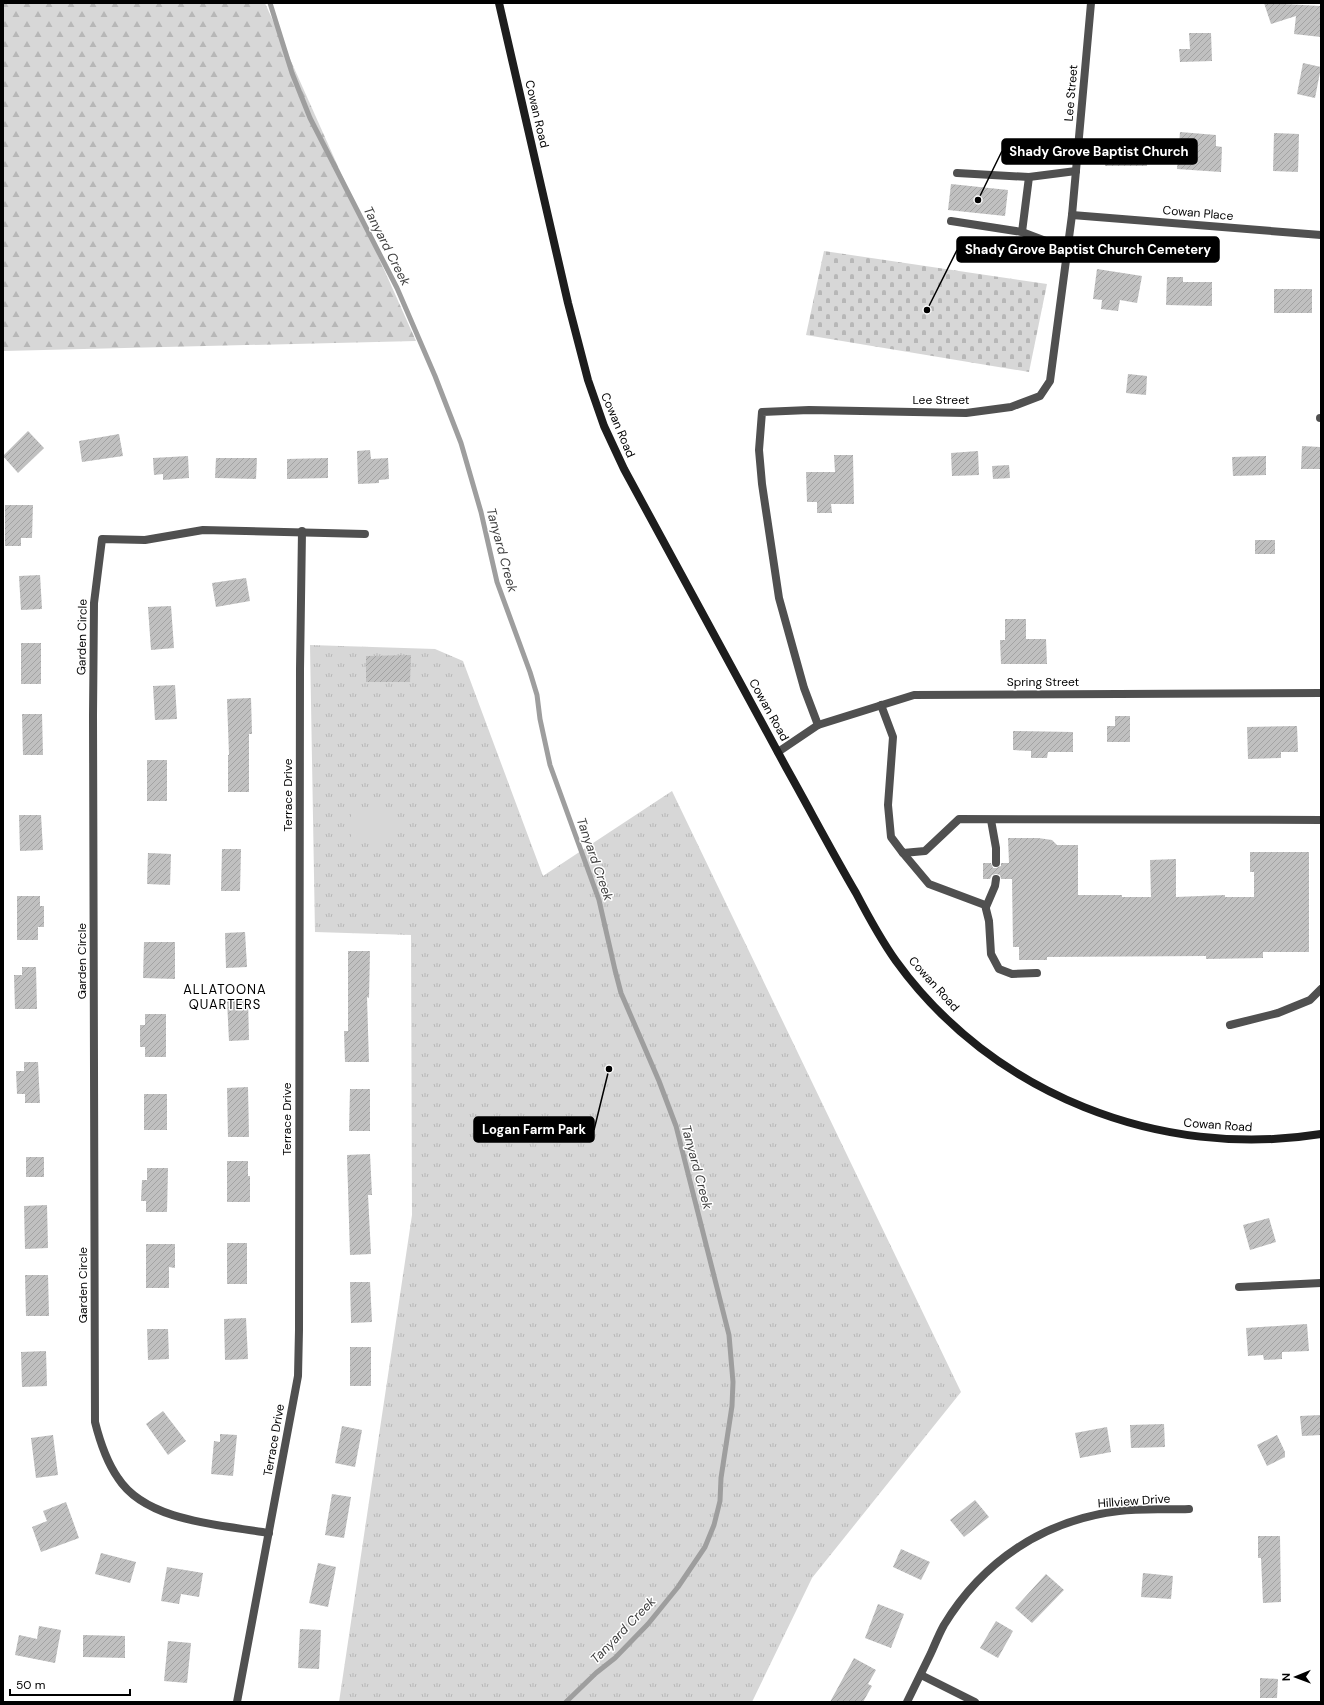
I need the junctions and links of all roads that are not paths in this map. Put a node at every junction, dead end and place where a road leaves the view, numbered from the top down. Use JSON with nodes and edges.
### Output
{"nodes":[{"id":1,"x":500,"y":3,"type":"edge"},
{"id":2,"x":1091,"y":3,"type":"edge"},
{"id":3,"x":1076,"y":171,"type":"junction"},
{"id":4,"x":958,"y":173,"type":"dead end"},
{"id":5,"x":1029,"y":177,"type":"junction"},
{"id":6,"x":1072,"y":214,"type":"junction"},
{"id":7,"x":951,"y":222,"type":"dead end"},
{"id":8,"x":1022,"y":232,"type":"junction"},
{"id":9,"x":1321,"y":235,"type":"edge"},
{"id":10,"x":1068,"y":249,"type":"junction"},
{"id":11,"x":302,"y":531,"type":"junction"},
{"id":12,"x":365,"y":534,"type":"dead end"},
{"id":13,"x":1321,"y":692,"type":"edge"},
{"id":14,"x":881,"y":705,"type":"junction"},
{"id":15,"x":818,"y":726,"type":"junction"},
{"id":16,"x":778,"y":752,"type":"junction"},
{"id":17,"x":991,"y":820,"type":"junction"},
{"id":18,"x":1321,"y":820,"type":"edge"},
{"id":19,"x":903,"y":853,"type":"junction"},
{"id":20,"x":996,"y":863,"type":"dead end"},
{"id":21,"x":996,"y":879,"type":"dead end"},
{"id":22,"x":986,"y":907,"type":"junction"},
{"id":23,"x":1037,"y":973,"type":"dead end"},
{"id":24,"x":1321,"y":989,"type":"edge"},
{"id":25,"x":1230,"y":1025,"type":"dead end"},
{"id":26,"x":1321,"y":1134,"type":"edge"},
{"id":27,"x":1321,"y":1283,"type":"edge"},
{"id":28,"x":1239,"y":1287,"type":"dead end"},
{"id":29,"x":1189,"y":1509,"type":"dead end"},
{"id":30,"x":269,"y":1533,"type":"junction"},
{"id":31,"x":921,"y":1675,"type":"junction"},
{"id":32,"x":237,"y":1702,"type":"edge"},
{"id":33,"x":907,"y":1702,"type":"edge"},
{"id":34,"x":975,"y":1702,"type":"edge"}],
"edges":[{"from":1,"to":16,"type":"main road","name":"Cowan Road"},
{"from":2,"to":3,"type":"street","name":"Lee Street"},
{"from":3,"to":5,"type":"street"},
{"from":3,"to":6,"type":"street","name":"Lee Street"},
{"from":4,"to":5,"type":"street"},
{"from":5,"to":8,"type":"street"},
{"from":6,"to":9,"type":"street","name":"Cowan Place"},
{"from":6,"to":10,"type":"street","name":"Lee Street"},
{"from":7,"to":8,"type":"street"},
{"from":8,"to":10,"type":"street"},
{"from":10,"to":15,"type":"street","name":"Lee Street"},
{"from":11,"to":12,"type":"street","name":"Garden Circle"},
{"from":11,"to":30,"type":"street","name":"Terrace Drive"},
{"from":11,"to":30,"type":"street","name":"Garden Circle"},
{"from":13,"to":14,"type":"street","name":"Spring Street"},
{"from":14,"to":15,"type":"street","name":"Spring Street"},
{"from":14,"to":19,"type":"street"},
{"from":15,"to":16,"type":"street","name":"Spring Street"},
{"from":16,"to":26,"type":"main road","name":"Cowan Road"},
{"from":17,"to":18,"type":"street"},
{"from":17,"to":19,"type":"street"},
{"from":17,"to":20,"type":"street"},
{"from":19,"to":22,"type":"street"},
{"from":21,"to":22,"type":"street"},
{"from":22,"to":23,"type":"street"},
{"from":24,"to":25,"type":"street"},
{"from":27,"to":28,"type":"street"},
{"from":29,"to":31,"type":"street","name":"Hillview Drive"},
{"from":30,"to":32,"type":"street","name":"Terrace Drive"},
{"from":31,"to":33,"type":"street","name":"Hillview Drive"},
{"from":31,"to":34,"type":"street"}]}
